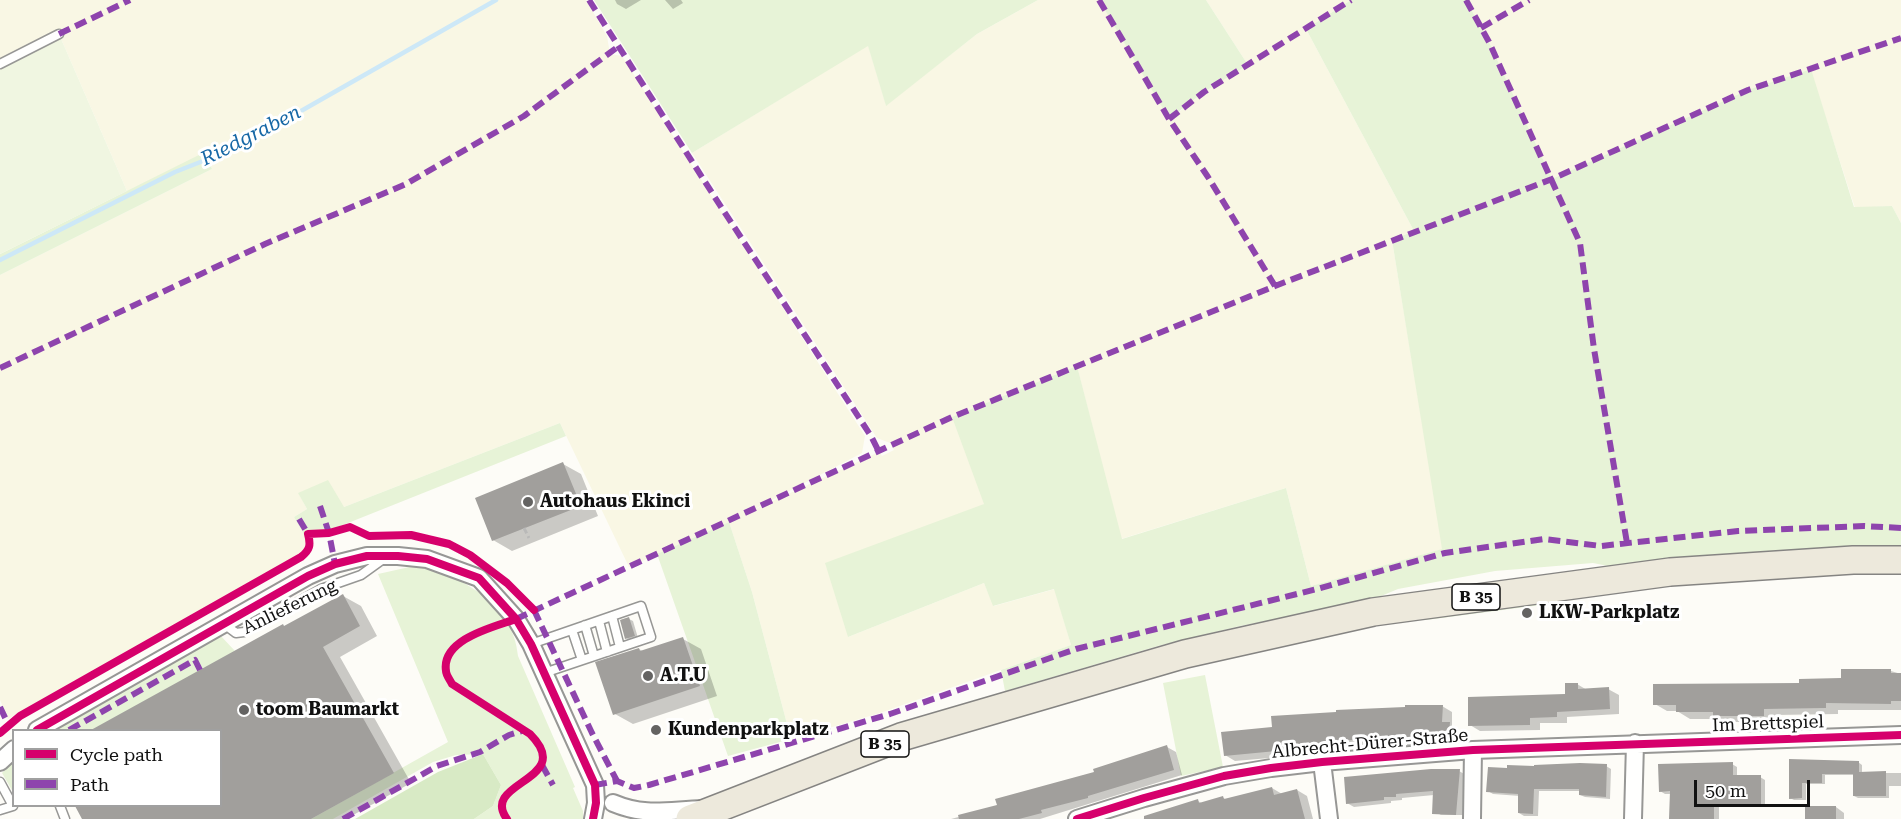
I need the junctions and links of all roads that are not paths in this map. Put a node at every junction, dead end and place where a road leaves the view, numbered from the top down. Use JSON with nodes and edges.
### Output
{"nodes":[{"id":1,"x":59,"y":34,"type":"dead end"},
{"id":2,"x":0,"y":64,"type":"edge"},
{"id":3,"x":1901,"y":560,"type":"edge"},
{"id":4,"x":612,"y":616,"type":"junction"},
{"id":5,"x":599,"y":621,"type":"junction"},
{"id":6,"x":585,"y":625,"type":"junction"},
{"id":7,"x":572,"y":630,"type":"junction"},
{"id":8,"x":531,"y":645,"type":"junction"},
{"id":9,"x":620,"y":647,"type":"junction"},
{"id":10,"x":607,"y":652,"type":"junction"},
{"id":11,"x":594,"y":656,"type":"junction"},
{"id":12,"x":582,"y":660,"type":"junction"},
{"id":13,"x":544,"y":673,"type":"junction"},
{"id":14,"x":39,"y":729,"type":"edge"},
{"id":15,"x":1901,"y":735,"type":"edge"},
{"id":16,"x":1635,"y":743,"type":"junction"},
{"id":17,"x":1473,"y":750,"type":"junction"},
{"id":18,"x":12,"y":751,"type":"edge"},
{"id":19,"x":0,"y":762,"type":"edge"},
{"id":20,"x":1322,"y":762,"type":"junction"},
{"id":21,"x":0,"y":783,"type":"edge"},
{"id":22,"x":12,"y":804,"type":"edge"},
{"id":23,"x":601,"y":808,"type":"edge"},
{"id":24,"x":702,"y":814,"type":"edge"},
{"id":25,"x":604,"y":819,"type":"edge"},
{"id":26,"x":622,"y":819,"type":"edge"},
{"id":27,"x":1077,"y":819,"type":"edge"},
{"id":28,"x":1329,"y":819,"type":"edge"},
{"id":29,"x":1472,"y":819,"type":"edge"},
{"id":30,"x":1633,"y":819,"type":"edge"}],
"edges":[{"from":1,"to":2,"type":"lane"},
{"from":3,"to":24,"type":"main road","number":"B 35"},
{"from":4,"to":5,"type":"lane"},
{"from":4,"to":9,"type":"lane"},
{"from":4,"to":9,"type":"lane"},
{"from":5,"to":6,"type":"lane"},
{"from":5,"to":10,"type":"lane"},
{"from":6,"to":7,"type":"lane"},
{"from":6,"to":11,"type":"lane"},
{"from":7,"to":8,"type":"lane"},
{"from":7,"to":12,"type":"lane"},
{"from":8,"to":13,"type":"street"},
{"from":8,"to":14,"type":"street"},
{"from":9,"to":10,"type":"lane"},
{"from":10,"to":11,"type":"lane"},
{"from":11,"to":12,"type":"lane"},
{"from":12,"to":13,"type":"lane"},
{"from":13,"to":23,"type":"street"},
{"from":15,"to":16,"type":"street","name":"Im Brettspiel"},
{"from":16,"to":17,"type":"street","name":"Albrecht-Dürer-Straße"},
{"from":16,"to":30,"type":"street"},
{"from":17,"to":20,"type":"street","name":"Albrecht-Dürer-Straße"},
{"from":17,"to":29,"type":"street"},
{"from":18,"to":19,"type":"street"},
{"from":20,"to":27,"type":"street","name":"Albrecht-Dürer-Straße"},
{"from":20,"to":28,"type":"street"},
{"from":21,"to":22,"type":"lane"},
{"from":23,"to":24,"type":"street"},
{"from":23,"to":25,"type":"street"},
{"from":23,"to":26,"type":"street"}]}
